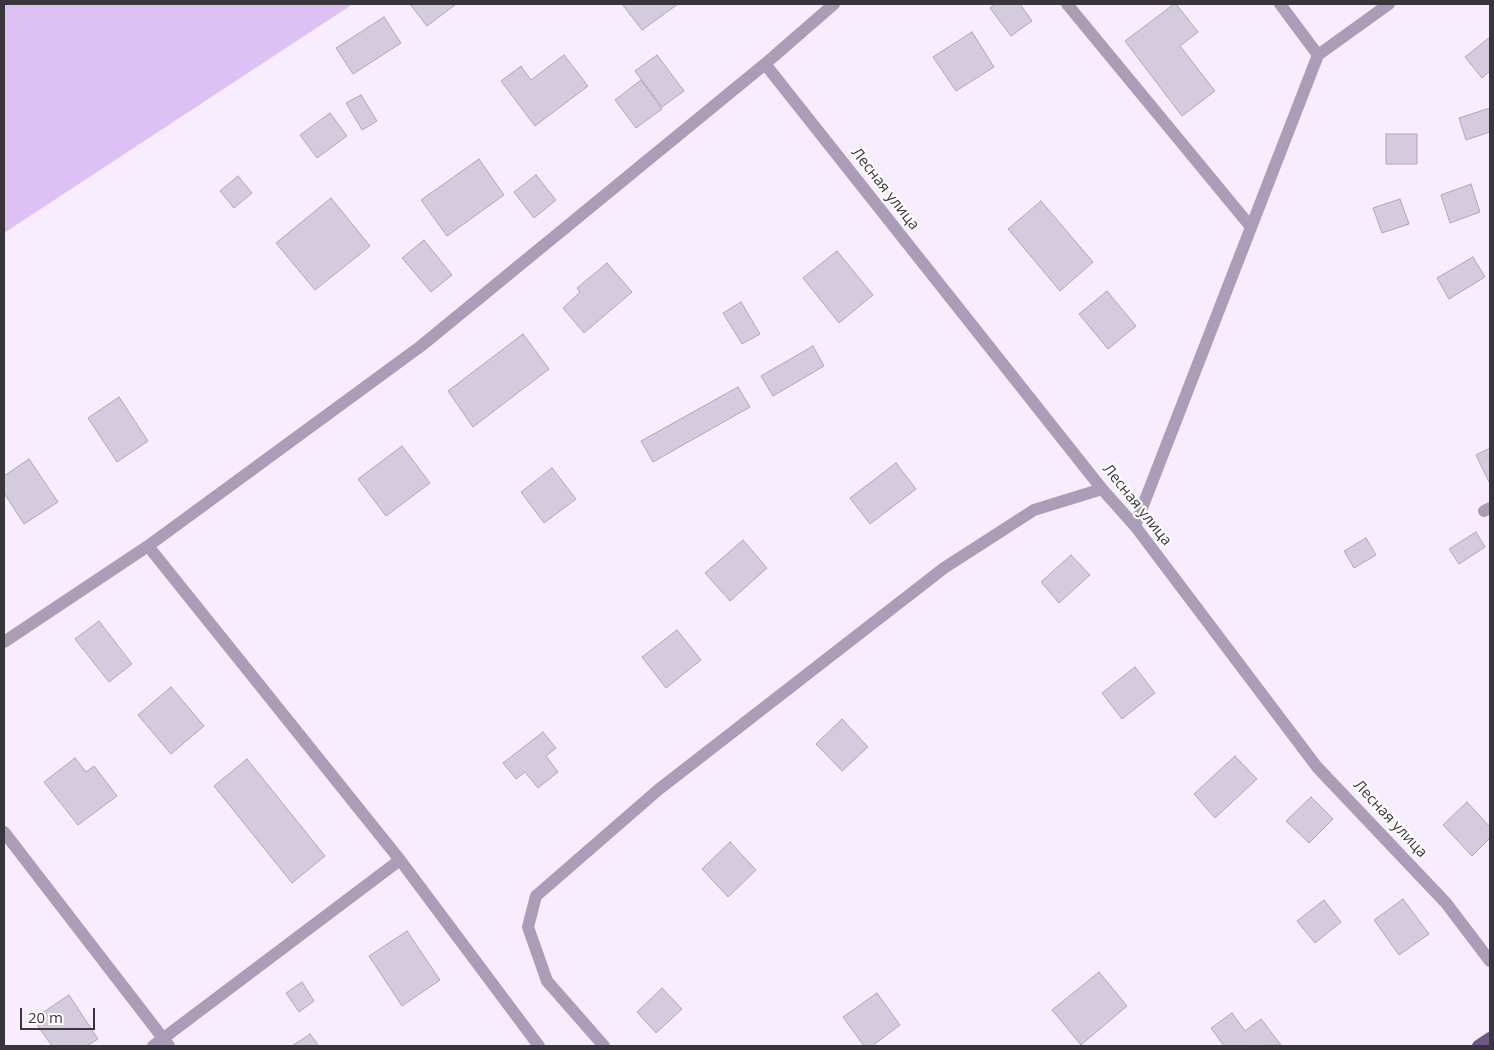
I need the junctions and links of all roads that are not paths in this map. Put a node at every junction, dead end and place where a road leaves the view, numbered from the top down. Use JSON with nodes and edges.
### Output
{"nodes":[{"id":1,"x":834,"y":4,"type":"edge"},
{"id":2,"x":1067,"y":4,"type":"edge"},
{"id":3,"x":1280,"y":4,"type":"edge"},
{"id":4,"x":1389,"y":4,"type":"edge"},
{"id":5,"x":1318,"y":55,"type":"junction"},
{"id":6,"x":765,"y":64,"type":"junction"},
{"id":7,"x":1251,"y":227,"type":"junction"},
{"id":8,"x":1102,"y":489,"type":"junction"},
{"id":9,"x":1135,"y":526,"type":"junction"},
{"id":10,"x":148,"y":546,"type":"junction"},
{"id":11,"x":4,"y":642,"type":"edge"},
{"id":12,"x":4,"y":832,"type":"edge"},
{"id":13,"x":400,"y":860,"type":"junction"},
{"id":14,"x":1490,"y":960,"type":"edge"},
{"id":15,"x":1490,"y":1038,"type":"edge"},
{"id":16,"x":162,"y":1044,"type":"edge"},
{"id":17,"x":539,"y":1046,"type":"edge"},
{"id":18,"x":604,"y":1046,"type":"edge"},
{"id":19,"x":1478,"y":1046,"type":"edge"}],
"edges":[{"from":1,"to":6,"type":"street"},
{"from":2,"to":7,"type":"street"},
{"from":3,"to":5,"type":"street"},
{"from":4,"to":5,"type":"street"},
{"from":5,"to":7,"type":"street"},
{"from":6,"to":8,"type":"street","name":"Лесная улица"},
{"from":6,"to":10,"type":"street"},
{"from":7,"to":9,"type":"street"},
{"from":8,"to":9,"type":"street","name":"Лесная улица"},
{"from":8,"to":18,"type":"street"},
{"from":9,"to":14,"type":"street","name":"Лесная улица"},
{"from":10,"to":11,"type":"street"},
{"from":10,"to":13,"type":"street"},
{"from":12,"to":16,"type":"street"},
{"from":13,"to":16,"type":"street"},
{"from":13,"to":17,"type":"street"},
{"from":15,"to":19,"type":"main road"}]}
